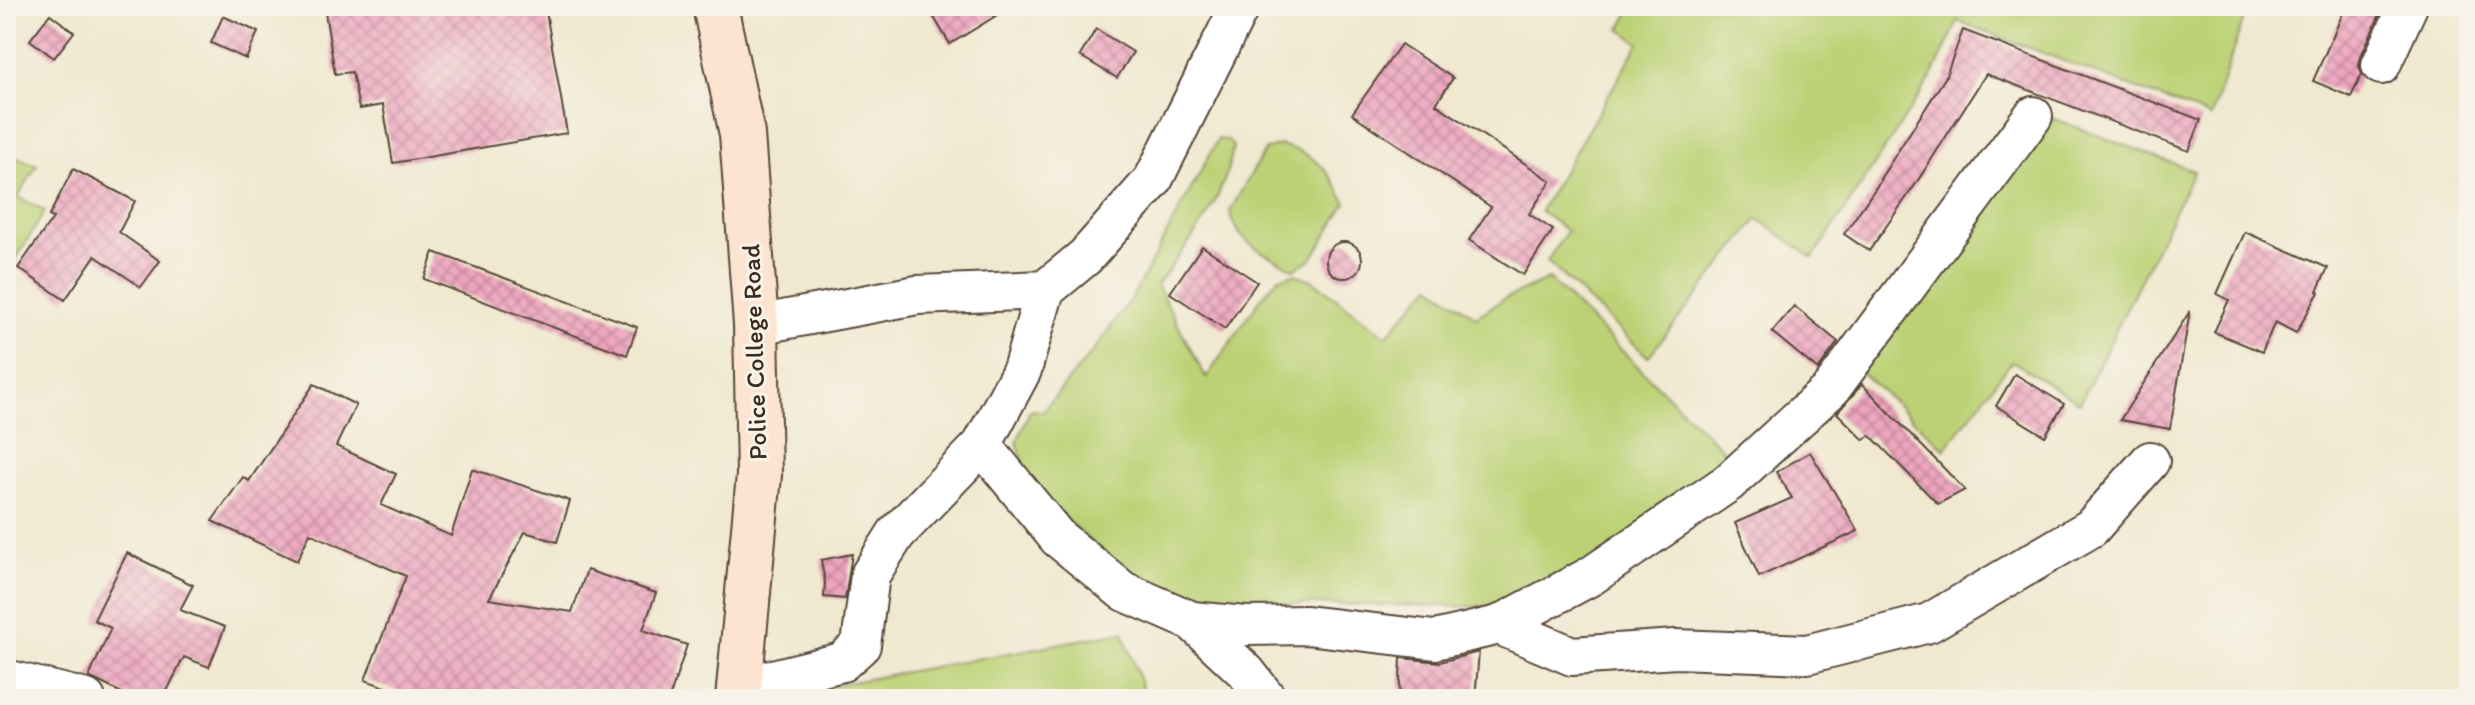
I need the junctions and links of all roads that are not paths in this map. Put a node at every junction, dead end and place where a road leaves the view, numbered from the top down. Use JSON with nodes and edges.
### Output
{"nodes":[{"id":1,"x":715,"y":6,"type":"edge"},
{"id":2,"x":1240,"y":6,"type":"edge"},
{"id":3,"x":2408,"y":6,"type":"edge"},
{"id":4,"x":2381,"y":65,"type":"dead end"},
{"id":5,"x":2033,"y":116,"type":"dead end"},
{"id":6,"x":1045,"y":290,"type":"junction"},
{"id":7,"x":756,"y":325,"type":"junction"},
{"id":8,"x":982,"y":445,"type":"junction"},
{"id":9,"x":2150,"y":461,"type":"dead end"},
{"id":10,"x":1192,"y":621,"type":"junction"},
{"id":11,"x":1499,"y":625,"type":"junction"},
{"id":12,"x":6,"y":679,"type":"edge"},
{"id":13,"x":739,"y":693,"type":"edge"},
{"id":14,"x":86,"y":699,"type":"edge"},
{"id":15,"x":1267,"y":699,"type":"edge"}],
"edges":[{"from":1,"to":7,"type":"street","name":"Police College Road"},
{"from":2,"to":6,"type":"street"},
{"from":3,"to":4,"type":"street"},
{"from":5,"to":11,"type":"street"},
{"from":6,"to":7,"type":"street"},
{"from":6,"to":8,"type":"street"},
{"from":7,"to":13,"type":"street","name":"Police College Road"},
{"from":8,"to":10,"type":"street"},
{"from":8,"to":13,"type":"street"},
{"from":9,"to":11,"type":"street"},
{"from":10,"to":11,"type":"street"},
{"from":10,"to":15,"type":"street"},
{"from":12,"to":14,"type":"street"}]}
